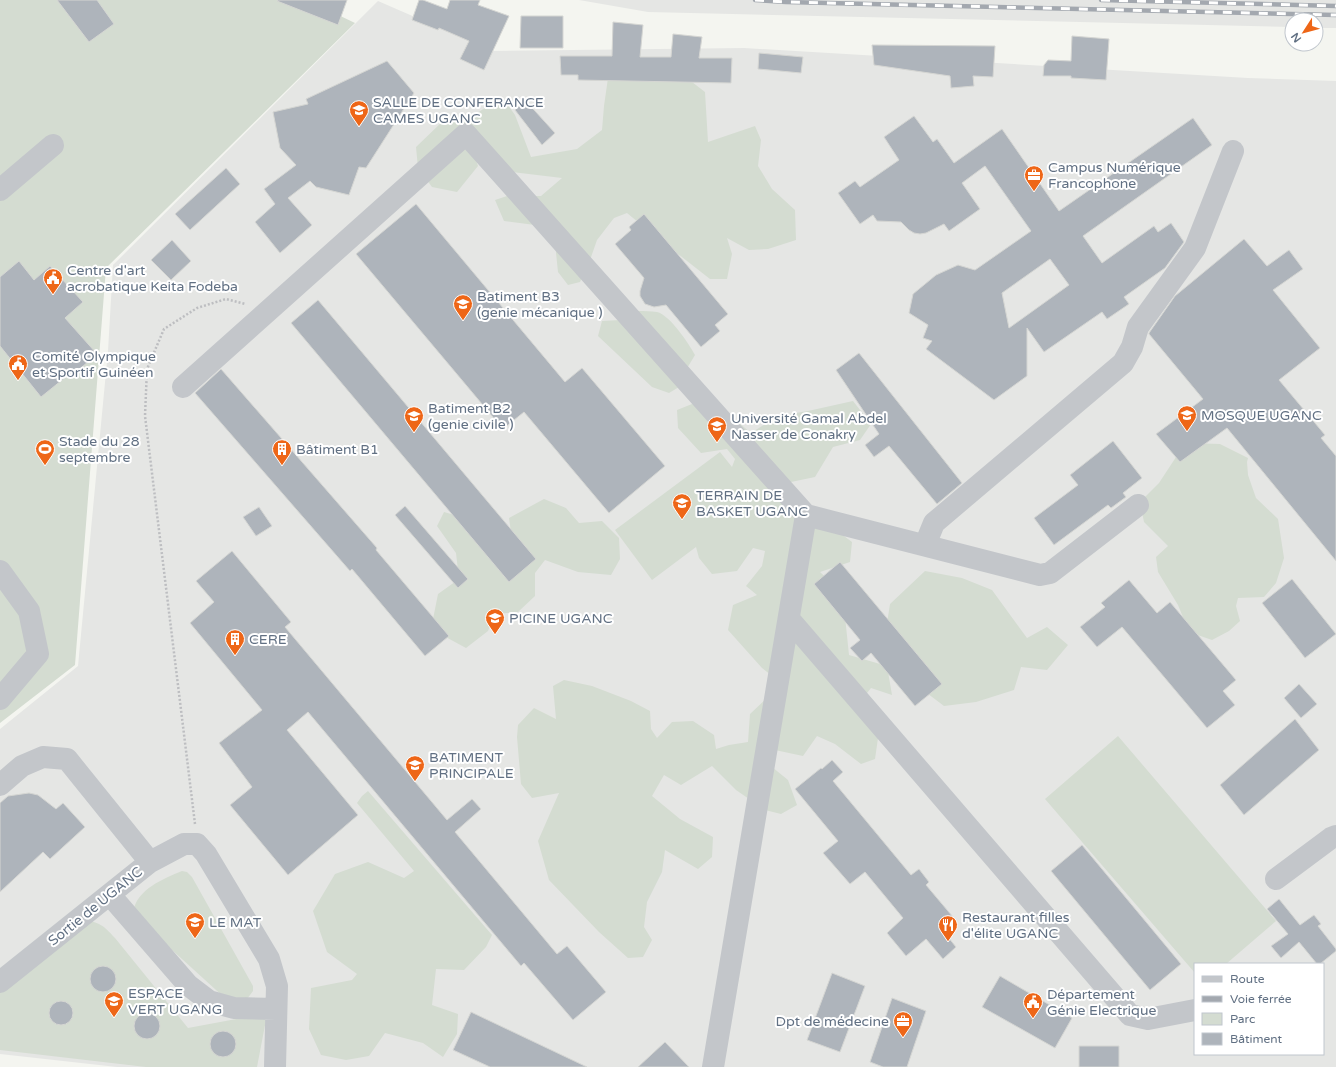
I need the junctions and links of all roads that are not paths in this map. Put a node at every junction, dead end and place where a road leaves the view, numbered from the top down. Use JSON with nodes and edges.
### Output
{"nodes":[{"id":1,"x":53,"y":145,"type":"dead end"},
{"id":2,"x":1233,"y":152,"type":"dead end"},
{"id":3,"x":0,"y":190,"type":"edge"},
{"id":4,"x":183,"y":387,"type":"dead end"},
{"id":5,"x":1138,"y":505,"type":"dead end"},
{"id":6,"x":806,"y":514,"type":"junction"},
{"id":7,"x":925,"y":545,"type":"junction"},
{"id":8,"x":0,"y":571,"type":"edge"},
{"id":9,"x":789,"y":619,"type":"junction"},
{"id":10,"x":0,"y":699,"type":"edge"},
{"id":11,"x":0,"y":785,"type":"edge"},
{"id":12,"x":1336,"y":836,"type":"edge"},
{"id":13,"x":150,"y":862,"type":"junction"},
{"id":14,"x":1276,"y":879,"type":"dead end"},
{"id":15,"x":110,"y":895,"type":"junction"},
{"id":16,"x":0,"y":982,"type":"edge"},
{"id":17,"x":276,"y":1009,"type":"junction"},
{"id":18,"x":1194,"y":1010,"type":"edge"},
{"id":19,"x":274,"y":1067,"type":"edge"},
{"id":20,"x":713,"y":1067,"type":"edge"}],
"edges":[{"from":1,"to":3,"type":"lane"},
{"from":2,"to":7,"type":"lane"},
{"from":4,"to":6,"type":"lane"},
{"from":5,"to":7,"type":"lane"},
{"from":6,"to":7,"type":"lane"},
{"from":6,"to":9,"type":"lane"},
{"from":8,"to":10,"type":"lane"},
{"from":9,"to":18,"type":"lane"},
{"from":9,"to":20,"type":"lane"},
{"from":11,"to":13,"type":"lane"},
{"from":12,"to":14,"type":"lane"},
{"from":13,"to":15,"type":"lane","name":"Sortie de UGANC"},
{"from":13,"to":17,"type":"lane","name":"Sortie de UGANC"},
{"from":15,"to":16,"type":"lane","name":"Sortie de UGANC"},
{"from":15,"to":17,"type":"lane"},
{"from":17,"to":19,"type":"lane"}]}
